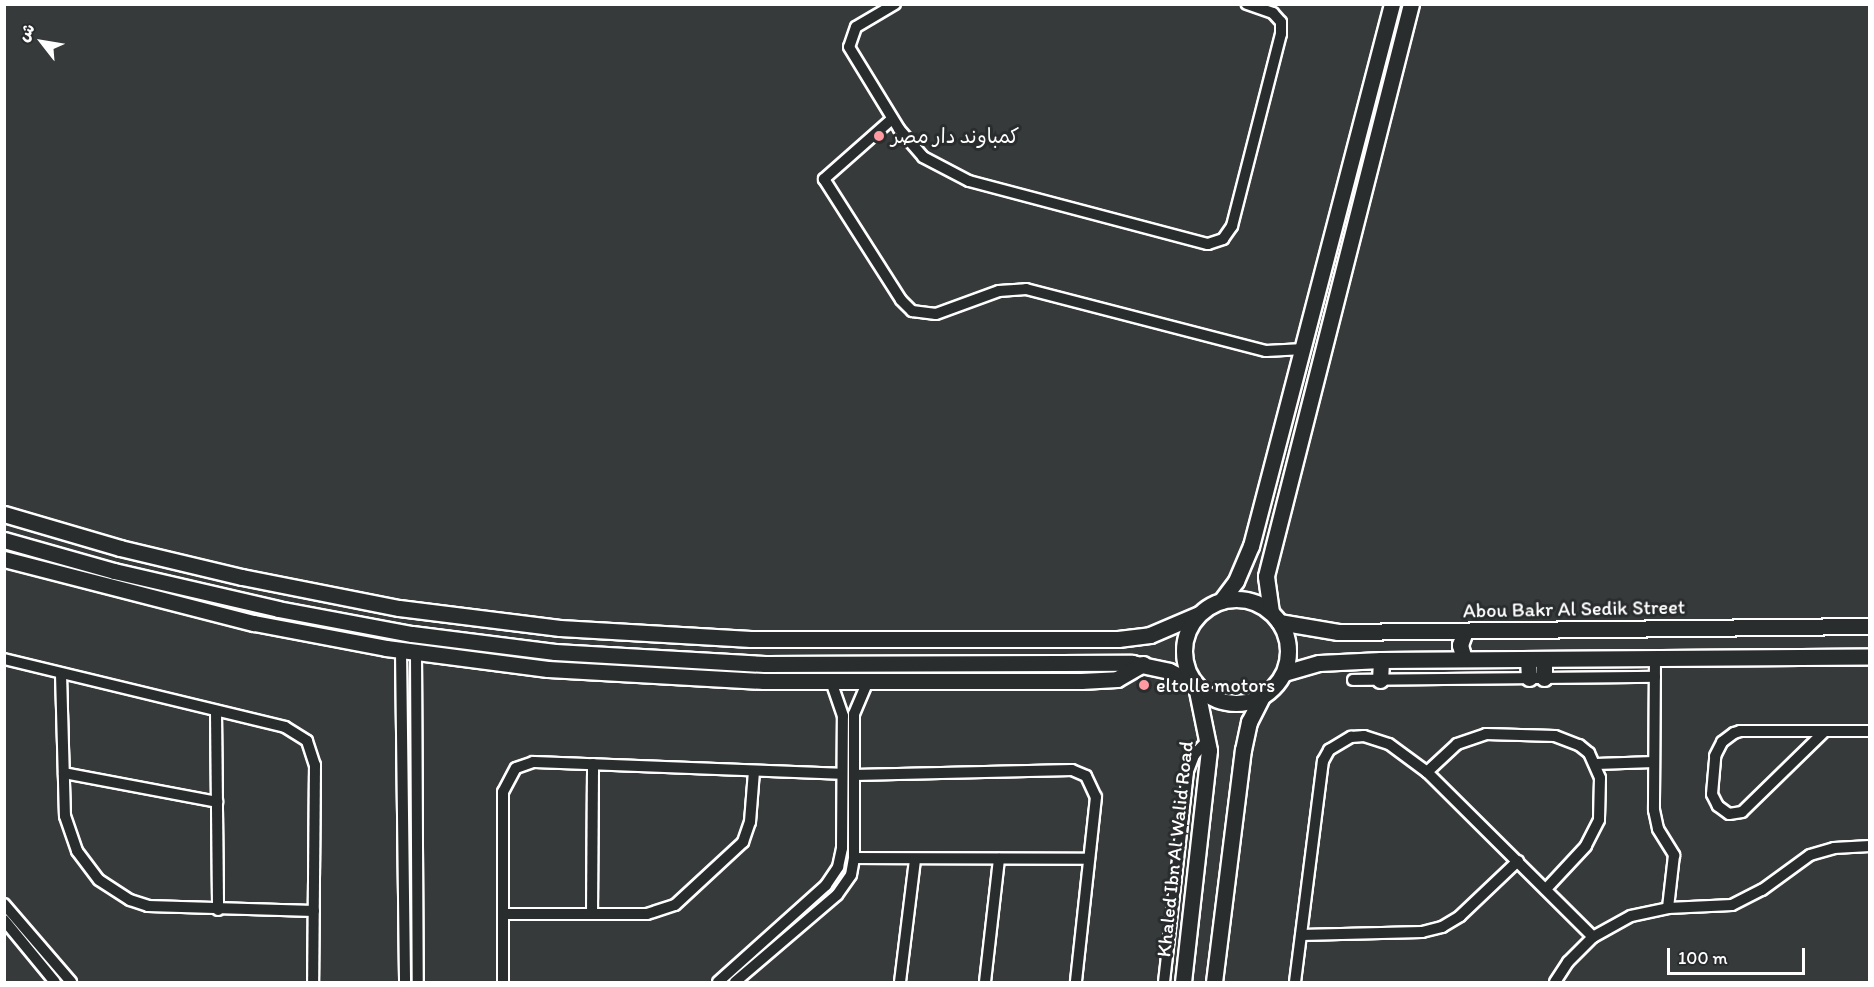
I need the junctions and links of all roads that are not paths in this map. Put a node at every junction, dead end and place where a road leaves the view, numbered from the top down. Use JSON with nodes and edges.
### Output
{"nodes":[{"id":1,"x":895,"y":4,"type":"edge"},
{"id":2,"x":1247,"y":4,"type":"edge"},
{"id":3,"x":1392,"y":4,"type":"edge"},
{"id":4,"x":1411,"y":4,"type":"edge"},
{"id":5,"x":892,"y":119,"type":"junction"},
{"id":6,"x":1304,"y":349,"type":"junction"},
{"id":7,"x":4,"y":514,"type":"edge"},
{"id":8,"x":4,"y":540,"type":"edge"},
{"id":9,"x":1251,"y":546,"type":"junction"},
{"id":10,"x":1272,"y":551,"type":"junction"},
{"id":11,"x":4,"y":559,"type":"edge"},
{"id":12,"x":242,"y":577,"type":"junction"},
{"id":13,"x":282,"y":585,"type":"junction"},
{"id":14,"x":236,"y":601,"type":"junction"},
{"id":15,"x":1221,"y":601,"type":"junction"},
{"id":16,"x":278,"y":609,"type":"junction"},
{"id":17,"x":1199,"y":614,"type":"junction"},
{"id":18,"x":1275,"y":617,"type":"junction"},
{"id":19,"x":1869,"y":626,"type":"edge"},
{"id":20,"x":1465,"y":631,"type":"junction"},
{"id":21,"x":409,"y":652,"type":"junction"},
{"id":22,"x":1869,"y":657,"type":"edge"},
{"id":23,"x":4,"y":659,"type":"edge"},
{"id":24,"x":1464,"y":659,"type":"junction"},
{"id":25,"x":1528,"y":659,"type":"junction"},
{"id":26,"x":1544,"y":659,"type":"junction"},
{"id":27,"x":1655,"y":659,"type":"junction"},
{"id":28,"x":1381,"y":660,"type":"junction"},
{"id":29,"x":1143,"y":664,"type":"junction"},
{"id":30,"x":1284,"y":673,"type":"junction"},
{"id":31,"x":61,"y":674,"type":"junction"},
{"id":32,"x":1655,"y":677,"type":"junction"},
{"id":33,"x":1536,"y":678,"type":"junction"},
{"id":34,"x":1353,"y":680,"type":"dead end"},
{"id":35,"x":1380,"y":680,"type":"junction"},
{"id":36,"x":831,"y":681,"type":"junction"},
{"id":37,"x":867,"y":681,"type":"junction"},
{"id":38,"x":1195,"y":685,"type":"junction"},
{"id":39,"x":1262,"y":697,"type":"junction"},
{"id":40,"x":216,"y":712,"type":"junction"},
{"id":41,"x":1826,"y":731,"type":"junction"},
{"id":42,"x":1869,"y":731,"type":"edge"},
{"id":43,"x":1209,"y":739,"type":"junction"},
{"id":44,"x":1654,"y":762,"type":"junction"},
{"id":45,"x":593,"y":764,"type":"junction"},
{"id":46,"x":1596,"y":764,"type":"junction"},
{"id":47,"x":754,"y":771,"type":"junction"},
{"id":48,"x":1427,"y":772,"type":"junction"},
{"id":49,"x":63,"y":773,"type":"junction"},
{"id":50,"x":842,"y":774,"type":"junction"},
{"id":51,"x":854,"y":775,"type":"junction"},
{"id":52,"x":217,"y":802,"type":"junction"},
{"id":53,"x":1869,"y":846,"type":"edge"},
{"id":54,"x":854,"y":858,"type":"junction"},
{"id":55,"x":915,"y":859,"type":"junction"},
{"id":56,"x":999,"y":859,"type":"junction"},
{"id":57,"x":1089,"y":859,"type":"junction"},
{"id":58,"x":1518,"y":861,"type":"junction"},
{"id":59,"x":1546,"y":889,"type":"junction"},
{"id":60,"x":4,"y":904,"type":"edge"},
{"id":61,"x":1668,"y":908,"type":"junction"},
{"id":62,"x":218,"y":910,"type":"junction"},
{"id":63,"x":314,"y":911,"type":"junction"},
{"id":64,"x":503,"y":914,"type":"junction"},
{"id":65,"x":592,"y":914,"type":"junction"},
{"id":66,"x":4,"y":920,"type":"edge"},
{"id":67,"x":1301,"y":935,"type":"junction"},
{"id":68,"x":1593,"y":937,"type":"junction"},
{"id":69,"x":55,"y":982,"type":"edge"},
{"id":70,"x":71,"y":982,"type":"edge"},
{"id":71,"x":313,"y":982,"type":"edge"},
{"id":72,"x":405,"y":982,"type":"edge"},
{"id":73,"x":418,"y":982,"type":"edge"},
{"id":74,"x":503,"y":982,"type":"edge"},
{"id":75,"x":718,"y":982,"type":"edge"},
{"id":76,"x":735,"y":982,"type":"edge"},
{"id":77,"x":900,"y":982,"type":"edge"},
{"id":78,"x":985,"y":982,"type":"edge"},
{"id":79,"x":1076,"y":982,"type":"edge"},
{"id":80,"x":1164,"y":982,"type":"edge"},
{"id":81,"x":1183,"y":982,"type":"edge"},
{"id":82,"x":1214,"y":982,"type":"edge"},
{"id":83,"x":1295,"y":982,"type":"edge"},
{"id":84,"x":1555,"y":982,"type":"edge"}],
"edges":[{"from":1,"to":5,"type":"street"},
{"from":2,"to":5,"type":"street"},
{"from":3,"to":6,"type":"main road"},
{"from":4,"to":10,"type":"main road"},
{"from":5,"to":6,"type":"street"},
{"from":6,"to":9,"type":"main road"},
{"from":7,"to":12,"type":"main road"},
{"from":8,"to":14,"type":"main road"},
{"from":9,"to":10,"type":"main road"},
{"from":9,"to":15,"type":"main road"},
{"from":10,"to":18,"type":"main road"},
{"from":11,"to":21,"type":"main road"},
{"from":12,"to":13,"type":"main road"},
{"from":12,"to":14,"type":"main road"},
{"from":13,"to":16,"type":"main road"},
{"from":13,"to":17,"type":"main road"},
{"from":14,"to":16,"type":"main road"},
{"from":15,"to":17,"type":"main road"},
{"from":15,"to":18,"type":"main road"},
{"from":16,"to":29,"type":"main road"},
{"from":17,"to":38,"type":"main road"},
{"from":18,"to":20,"type":"main road","name":"Abou Bakr Al Sedik Street"},
{"from":18,"to":30,"type":"main road"},
{"from":19,"to":20,"type":"main road","name":"Abou Bakr Al Sedik Street"},
{"from":20,"to":24,"type":"main road"},
{"from":21,"to":36,"type":"main road"},
{"from":21,"to":72,"type":"street"},
{"from":21,"to":73,"type":"street"},
{"from":22,"to":27,"type":"main road"},
{"from":23,"to":31,"type":"street"},
{"from":24,"to":25,"type":"main road"},
{"from":24,"to":28,"type":"main road"},
{"from":25,"to":26,"type":"main road"},
{"from":25,"to":33,"type":"main road"},
{"from":26,"to":27,"type":"main road"},
{"from":26,"to":33,"type":"main road"},
{"from":27,"to":32,"type":"street"},
{"from":28,"to":30,"type":"main road"},
{"from":28,"to":35,"type":"main road"},
{"from":29,"to":37,"type":"main road"},
{"from":29,"to":38,"type":"main road"},
{"from":30,"to":39,"type":"main road"},
{"from":31,"to":40,"type":"street"},
{"from":31,"to":49,"type":"street"},
{"from":32,"to":33,"type":"street"},
{"from":32,"to":44,"type":"street"},
{"from":33,"to":35,"type":"street"},
{"from":34,"to":35,"type":"street"},
{"from":36,"to":37,"type":"main road"},
{"from":36,"to":50,"type":"street"},
{"from":37,"to":51,"type":"street"},
{"from":38,"to":39,"type":"main road"},
{"from":38,"to":43,"type":"main road","name":"Khaled Ibn Al Walid Road"},
{"from":39,"to":82,"type":"main road"},
{"from":40,"to":52,"type":"street"},
{"from":40,"to":63,"type":"street"},
{"from":41,"to":41,"type":"street"},
{"from":41,"to":42,"type":"street"},
{"from":43,"to":80,"type":"street"},
{"from":43,"to":81,"type":"main road","name":"Khaled Ibn Al Walid Road"},
{"from":44,"to":46,"type":"street"},
{"from":44,"to":61,"type":"street"},
{"from":45,"to":47,"type":"street"},
{"from":45,"to":64,"type":"street"},
{"from":45,"to":65,"type":"street"},
{"from":46,"to":48,"type":"street"},
{"from":46,"to":59,"type":"street"},
{"from":47,"to":50,"type":"street"},
{"from":47,"to":65,"type":"street"},
{"from":48,"to":58,"type":"street"},
{"from":48,"to":67,"type":"street"},
{"from":49,"to":52,"type":"street"},
{"from":49,"to":62,"type":"street"},
{"from":50,"to":75,"type":"street"},
{"from":51,"to":54,"type":"street"},
{"from":51,"to":57,"type":"street"},
{"from":52,"to":62,"type":"street"},
{"from":53,"to":61,"type":"street"},
{"from":54,"to":55,"type":"street"},
{"from":54,"to":76,"type":"street"},
{"from":55,"to":56,"type":"street"},
{"from":55,"to":77,"type":"street"},
{"from":56,"to":57,"type":"street"},
{"from":56,"to":78,"type":"street"},
{"from":57,"to":79,"type":"street"},
{"from":58,"to":59,"type":"street"},
{"from":58,"to":67,"type":"street"},
{"from":59,"to":68,"type":"street"},
{"from":60,"to":70,"type":"street"},
{"from":61,"to":68,"type":"street"},
{"from":62,"to":63,"type":"street"},
{"from":63,"to":71,"type":"street"},
{"from":64,"to":65,"type":"street"},
{"from":64,"to":74,"type":"street"},
{"from":66,"to":69,"type":"street"},
{"from":67,"to":83,"type":"street"},
{"from":68,"to":84,"type":"street"}]}
